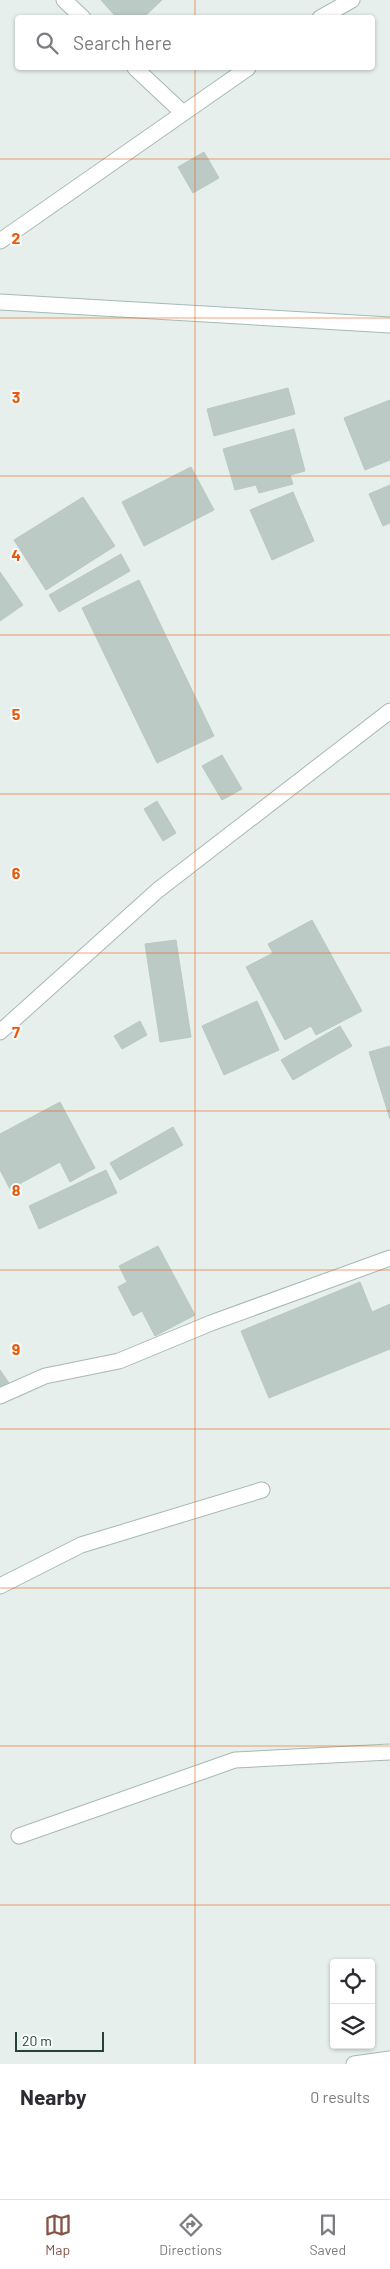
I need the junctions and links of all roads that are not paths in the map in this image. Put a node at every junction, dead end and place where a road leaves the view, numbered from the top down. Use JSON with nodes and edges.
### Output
{"nodes":[{"id":1,"x":64,"y":0,"type":"edge"},
{"id":2,"x":352,"y":0,"type":"edge"},
{"id":3,"x":80,"y":15,"type":"edge"},
{"id":4,"x":325,"y":15,"type":"edge"},
{"id":5,"x":137,"y":70,"type":"edge"},
{"id":6,"x":245,"y":70,"type":"edge"},
{"id":7,"x":183,"y":113,"type":"junction"},
{"id":8,"x":0,"y":241,"type":"edge"},
{"id":9,"x":0,"y":302,"type":"edge"},
{"id":10,"x":390,"y":325,"type":"edge"},
{"id":11,"x":390,"y":711,"type":"edge"},
{"id":12,"x":0,"y":1032,"type":"edge"},
{"id":13,"x":390,"y":1258,"type":"edge"},
{"id":14,"x":0,"y":1396,"type":"edge"},
{"id":15,"x":262,"y":1490,"type":"dead end"},
{"id":16,"x":0,"y":1586,"type":"edge"},
{"id":17,"x":390,"y":1752,"type":"edge"},
{"id":18,"x":19,"y":1836,"type":"dead end"},
{"id":19,"x":390,"y":2059,"type":"edge"},
{"id":20,"x":354,"y":2064,"type":"edge"}],
"edges":[{"from":1,"to":3,"type":"street"},
{"from":2,"to":4,"type":"street"},
{"from":5,"to":7,"type":"street"},
{"from":6,"to":7,"type":"street"},
{"from":7,"to":8,"type":"street"},
{"from":9,"to":10,"type":"street"},
{"from":11,"to":12,"type":"street"},
{"from":13,"to":14,"type":"street"},
{"from":15,"to":16,"type":"street"},
{"from":17,"to":18,"type":"street"},
{"from":19,"to":20,"type":"street"}]}
